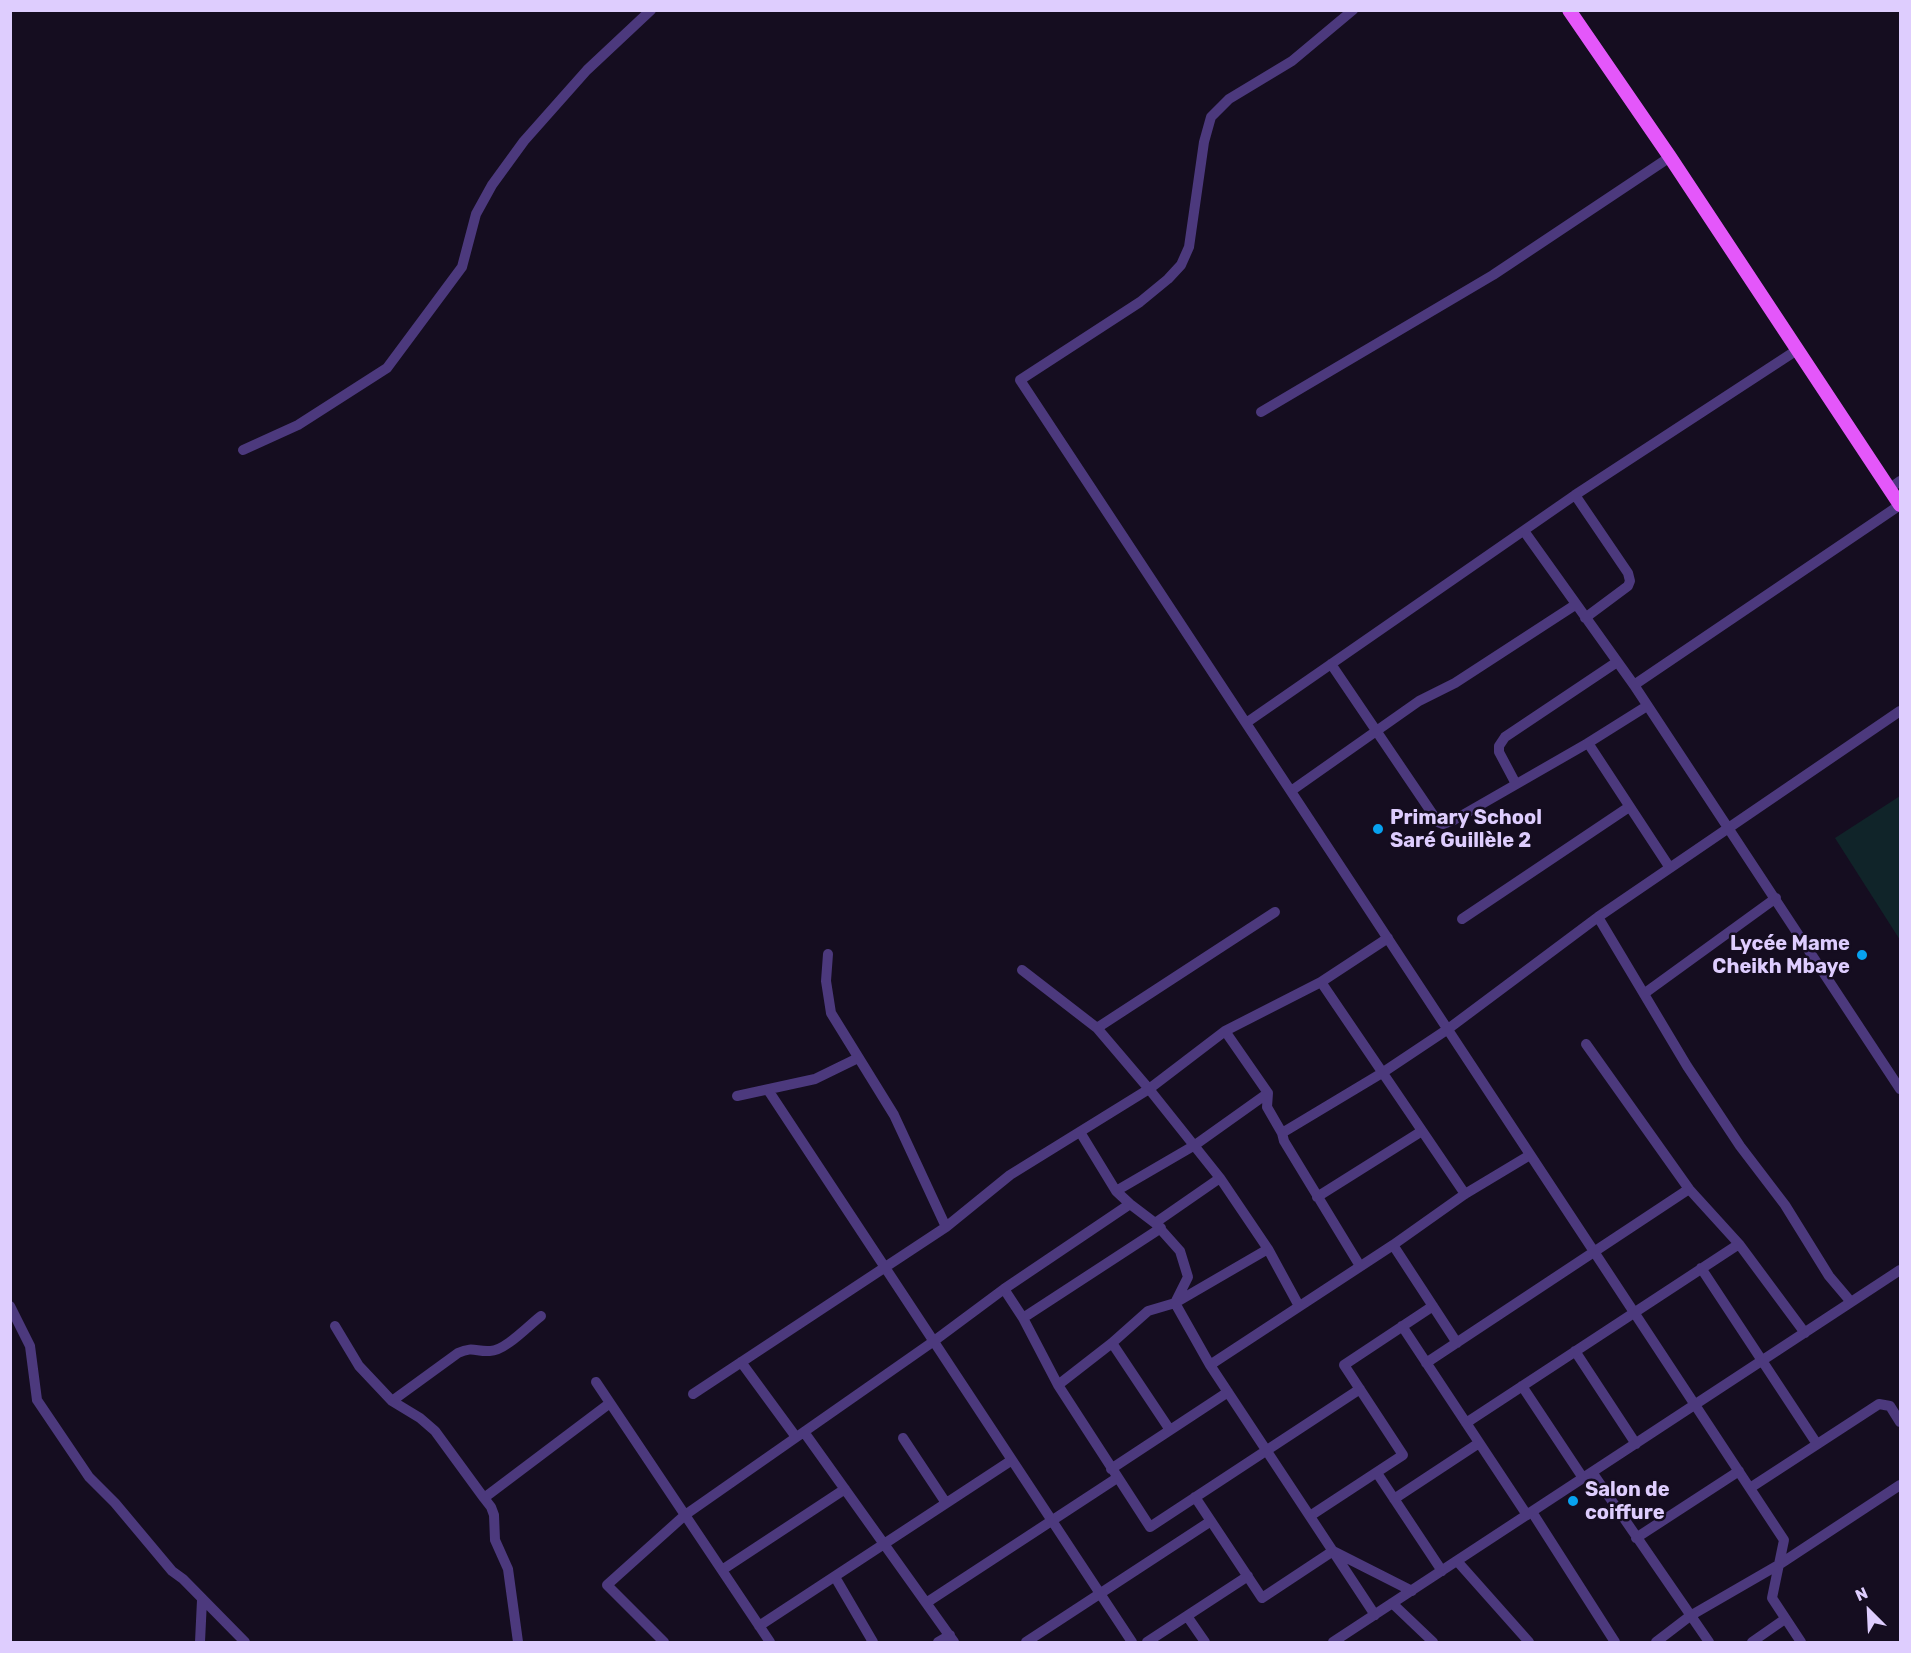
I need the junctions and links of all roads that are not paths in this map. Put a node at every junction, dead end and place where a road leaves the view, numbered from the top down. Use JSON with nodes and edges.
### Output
{"nodes":[{"id":1,"x":651,"y":10,"type":"edge"},
{"id":2,"x":1353,"y":10,"type":"edge"},
{"id":3,"x":1569,"y":10,"type":"edge"},
{"id":4,"x":1670,"y":157,"type":"junction"},
{"id":5,"x":1797,"y":350,"type":"junction"},
{"id":6,"x":1261,"y":412,"type":"dead end"},
{"id":7,"x":243,"y":450,"type":"dead end"},
{"id":8,"x":1895,"y":485,"type":"edge"},
{"id":9,"x":1575,"y":495,"type":"junction"},
{"id":10,"x":1900,"y":505,"type":"edge"},
{"id":11,"x":1524,"y":531,"type":"junction"},
{"id":12,"x":1575,"y":604,"type":"junction"},
{"id":13,"x":1585,"y":618,"type":"junction"},
{"id":14,"x":1617,"y":662,"type":"junction"},
{"id":15,"x":1331,"y":664,"type":"junction"},
{"id":16,"x":1634,"y":686,"type":"junction"},
{"id":17,"x":1647,"y":706,"type":"junction"},
{"id":18,"x":1900,"y":711,"type":"edge"},
{"id":19,"x":1246,"y":723,"type":"junction"},
{"id":20,"x":1377,"y":730,"type":"junction"},
{"id":21,"x":1588,"y":743,"type":"junction"},
{"id":22,"x":1516,"y":784,"type":"junction"},
{"id":23,"x":1291,"y":790,"type":"junction"},
{"id":24,"x":1629,"y":807,"type":"junction"},
{"id":25,"x":1730,"y":828,"type":"junction"},
{"id":26,"x":1670,"y":868,"type":"junction"},
{"id":27,"x":1776,"y":898,"type":"junction"},
{"id":28,"x":1275,"y":912,"type":"dead end"},
{"id":29,"x":1598,"y":917,"type":"junction"},
{"id":30,"x":1462,"y":919,"type":"dead end"},
{"id":31,"x":1388,"y":938,"type":"junction"},
{"id":32,"x":828,"y":954,"type":"dead end"},
{"id":33,"x":1022,"y":970,"type":"dead end"},
{"id":34,"x":1321,"y":982,"type":"junction"},
{"id":35,"x":1645,"y":993,"type":"junction"},
{"id":36,"x":1097,"y":1028,"type":"junction"},
{"id":37,"x":1448,"y":1029,"type":"junction"},
{"id":38,"x":1225,"y":1031,"type":"junction"},
{"id":39,"x":1586,"y":1044,"type":"dead end"},
{"id":40,"x":858,"y":1058,"type":"junction"},
{"id":41,"x":1382,"y":1073,"type":"junction"},
{"id":42,"x":1149,"y":1089,"type":"junction"},
{"id":43,"x":1900,"y":1089,"type":"edge"},
{"id":44,"x":768,"y":1090,"type":"junction"},
{"id":45,"x":1268,"y":1093,"type":"junction"},
{"id":46,"x":737,"y":1096,"type":"dead end"},
{"id":47,"x":1422,"y":1131,"type":"junction"},
{"id":48,"x":1080,"y":1132,"type":"junction"},
{"id":49,"x":1282,"y":1133,"type":"junction"},
{"id":50,"x":1195,"y":1145,"type":"junction"},
{"id":51,"x":1530,"y":1155,"type":"junction"},
{"id":52,"x":1220,"y":1178,"type":"junction"},
{"id":53,"x":1689,"y":1189,"type":"junction"},
{"id":54,"x":1116,"y":1191,"type":"junction"},
{"id":55,"x":1465,"y":1194,"type":"junction"},
{"id":56,"x":1317,"y":1197,"type":"junction"},
{"id":57,"x":1130,"y":1204,"type":"junction"},
{"id":58,"x":1158,"y":1226,"type":"junction"},
{"id":59,"x":946,"y":1227,"type":"junction"},
{"id":60,"x":1738,"y":1244,"type":"junction"},
{"id":61,"x":1393,"y":1245,"type":"junction"},
{"id":62,"x":1268,"y":1249,"type":"junction"},
{"id":63,"x":1594,"y":1251,"type":"junction"},
{"id":64,"x":1360,"y":1266,"type":"junction"},
{"id":65,"x":885,"y":1268,"type":"junction"},
{"id":66,"x":1701,"y":1268,"type":"junction"},
{"id":67,"x":1900,"y":1270,"type":"edge"},
{"id":68,"x":1004,"y":1289,"type":"junction"},
{"id":69,"x":1851,"y":1302,"type":"junction"},
{"id":70,"x":1175,"y":1303,"type":"junction"},
{"id":71,"x":10,"y":1306,"type":"edge"},
{"id":72,"x":1299,"y":1306,"type":"junction"},
{"id":73,"x":1433,"y":1306,"type":"junction"},
{"id":74,"x":1634,"y":1312,"type":"junction"},
{"id":75,"x":541,"y":1316,"type":"dead end"},
{"id":76,"x":1023,"y":1318,"type":"junction"},
{"id":77,"x":335,"y":1326,"type":"dead end"},
{"id":78,"x":1402,"y":1326,"type":"junction"},
{"id":79,"x":1805,"y":1333,"type":"junction"},
{"id":80,"x":934,"y":1341,"type":"junction"},
{"id":81,"x":1457,"y":1342,"type":"junction"},
{"id":82,"x":1112,"y":1343,"type":"junction"},
{"id":83,"x":1575,"y":1351,"type":"junction"},
{"id":84,"x":1762,"y":1361,"type":"junction"},
{"id":85,"x":741,"y":1362,"type":"junction"},
{"id":86,"x":1426,"y":1363,"type":"junction"},
{"id":87,"x":1210,"y":1365,"type":"junction"},
{"id":88,"x":596,"y":1382,"type":"dead end"},
{"id":89,"x":1058,"y":1384,"type":"junction"},
{"id":90,"x":1522,"y":1386,"type":"junction"},
{"id":91,"x":1360,"y":1389,"type":"junction"},
{"id":92,"x":1228,"y":1392,"type":"junction"},
{"id":93,"x":693,"y":1394,"type":"dead end"},
{"id":94,"x":392,"y":1401,"type":"junction"},
{"id":95,"x":610,"y":1402,"type":"junction"},
{"id":96,"x":1695,"y":1405,"type":"junction"},
{"id":97,"x":1900,"y":1422,"type":"edge"},
{"id":98,"x":1466,"y":1423,"type":"junction"},
{"id":99,"x":1170,"y":1430,"type":"junction"},
{"id":100,"x":800,"y":1435,"type":"junction"},
{"id":101,"x":903,"y":1438,"type":"dead end"},
{"id":102,"x":1479,"y":1443,"type":"junction"},
{"id":103,"x":1636,"y":1444,"type":"junction"},
{"id":104,"x":1817,"y":1444,"type":"junction"},
{"id":105,"x":1267,"y":1450,"type":"junction"},
{"id":106,"x":1012,"y":1460,"type":"junction"},
{"id":107,"x":1739,"y":1472,"type":"junction"},
{"id":108,"x":1114,"y":1473,"type":"junction"},
{"id":109,"x":1377,"y":1473,"type":"junction"},
{"id":110,"x":1588,"y":1475,"type":"junction"},
{"id":111,"x":1900,"y":1485,"type":"edge"},
{"id":112,"x":1750,"y":1488,"type":"junction"},
{"id":113,"x":845,"y":1490,"type":"junction"},
{"id":114,"x":1195,"y":1497,"type":"junction"},
{"id":115,"x":484,"y":1498,"type":"junction"},
{"id":116,"x":1394,"y":1499,"type":"junction"},
{"id":117,"x":946,"y":1503,"type":"junction"},
{"id":118,"x":1529,"y":1514,"type":"junction"},
{"id":119,"x":685,"y":1515,"type":"junction"},
{"id":120,"x":1310,"y":1516,"type":"junction"},
{"id":121,"x":1052,"y":1521,"type":"junction"},
{"id":122,"x":1211,"y":1521,"type":"junction"},
{"id":123,"x":1636,"y":1538,"type":"junction"},
{"id":124,"x":884,"y":1544,"type":"junction"},
{"id":125,"x":1333,"y":1551,"type":"junction"},
{"id":126,"x":1457,"y":1561,"type":"junction"},
{"id":127,"x":1780,"y":1564,"type":"junction"},
{"id":128,"x":722,"y":1570,"type":"junction"},
{"id":129,"x":1442,"y":1571,"type":"junction"},
{"id":130,"x":1248,"y":1576,"type":"junction"},
{"id":131,"x":835,"y":1577,"type":"junction"},
{"id":132,"x":1412,"y":1590,"type":"junction"},
{"id":133,"x":1100,"y":1594,"type":"junction"},
{"id":134,"x":202,"y":1600,"type":"junction"},
{"id":135,"x":926,"y":1603,"type":"junction"},
{"id":136,"x":1392,"y":1604,"type":"junction"},
{"id":137,"x":1375,"y":1615,"type":"junction"},
{"id":138,"x":1187,"y":1616,"type":"junction"},
{"id":139,"x":1690,"y":1616,"type":"junction"},
{"id":140,"x":1785,"y":1619,"type":"junction"},
{"id":141,"x":759,"y":1626,"type":"junction"},
{"id":142,"x":952,"y":1639,"type":"edge"},
{"id":143,"x":200,"y":1642,"type":"edge"},
{"id":144,"x":245,"y":1642,"type":"edge"},
{"id":145,"x":518,"y":1642,"type":"edge"},
{"id":146,"x":664,"y":1642,"type":"edge"},
{"id":147,"x":770,"y":1642,"type":"edge"},
{"id":148,"x":871,"y":1642,"type":"edge"},
{"id":149,"x":938,"y":1642,"type":"edge"},
{"id":150,"x":1026,"y":1642,"type":"edge"},
{"id":151,"x":1132,"y":1642,"type":"edge"},
{"id":152,"x":1147,"y":1642,"type":"edge"},
{"id":153,"x":1205,"y":1642,"type":"edge"},
{"id":154,"x":1333,"y":1642,"type":"edge"},
{"id":155,"x":1433,"y":1642,"type":"edge"},
{"id":156,"x":1529,"y":1642,"type":"edge"},
{"id":157,"x":1615,"y":1642,"type":"edge"},
{"id":158,"x":1656,"y":1642,"type":"edge"},
{"id":159,"x":1709,"y":1642,"type":"edge"},
{"id":160,"x":1752,"y":1642,"type":"edge"},
{"id":161,"x":1801,"y":1642,"type":"edge"}],
"edges":[{"from":1,"to":7,"type":"street"},
{"from":2,"to":19,"type":"street"},
{"from":3,"to":4,"type":"main road"},
{"from":4,"to":5,"type":"main road"},
{"from":4,"to":6,"type":"street"},
{"from":5,"to":8,"type":"main road"},
{"from":5,"to":9,"type":"street"},
{"from":8,"to":10,"type":"main road"},
{"from":9,"to":11,"type":"street"},
{"from":9,"to":13,"type":"street"},
{"from":10,"to":16,"type":"street"},
{"from":11,"to":12,"type":"street"},
{"from":11,"to":15,"type":"street"},
{"from":12,"to":13,"type":"street"},
{"from":12,"to":20,"type":"street"},
{"from":13,"to":14,"type":"street"},
{"from":14,"to":16,"type":"street"},
{"from":14,"to":22,"type":"street"},
{"from":15,"to":19,"type":"street"},
{"from":15,"to":20,"type":"street"},
{"from":16,"to":17,"type":"street"},
{"from":17,"to":21,"type":"street"},
{"from":17,"to":25,"type":"street"},
{"from":18,"to":25,"type":"street"},
{"from":19,"to":23,"type":"street"},
{"from":20,"to":22,"type":"street"},
{"from":20,"to":23,"type":"street"},
{"from":21,"to":22,"type":"street"},
{"from":21,"to":24,"type":"street"},
{"from":23,"to":31,"type":"street"},
{"from":24,"to":26,"type":"street"},
{"from":24,"to":30,"type":"street"},
{"from":25,"to":26,"type":"street"},
{"from":25,"to":27,"type":"street"},
{"from":26,"to":29,"type":"street"},
{"from":27,"to":35,"type":"street"},
{"from":27,"to":43,"type":"street"},
{"from":28,"to":36,"type":"street"},
{"from":29,"to":35,"type":"street"},
{"from":29,"to":37,"type":"street"},
{"from":31,"to":34,"type":"street"},
{"from":31,"to":37,"type":"street"},
{"from":32,"to":40,"type":"street"},
{"from":33,"to":36,"type":"street"},
{"from":34,"to":38,"type":"street"},
{"from":34,"to":41,"type":"street"},
{"from":35,"to":69,"type":"street"},
{"from":36,"to":42,"type":"street"},
{"from":37,"to":41,"type":"street"},
{"from":37,"to":51,"type":"street"},
{"from":38,"to":42,"type":"street"},
{"from":38,"to":45,"type":"street"},
{"from":39,"to":53,"type":"street"},
{"from":40,"to":44,"type":"street"},
{"from":40,"to":59,"type":"street"},
{"from":41,"to":47,"type":"street"},
{"from":41,"to":49,"type":"street"},
{"from":42,"to":48,"type":"street"},
{"from":42,"to":50,"type":"street"},
{"from":44,"to":46,"type":"street"},
{"from":44,"to":65,"type":"street"},
{"from":45,"to":49,"type":"street"},
{"from":45,"to":50,"type":"street"},
{"from":47,"to":55,"type":"street"},
{"from":47,"to":56,"type":"street"},
{"from":48,"to":54,"type":"street"},
{"from":48,"to":59,"type":"street"},
{"from":49,"to":56,"type":"street"},
{"from":50,"to":52,"type":"street"},
{"from":50,"to":54,"type":"street"},
{"from":51,"to":55,"type":"street"},
{"from":51,"to":63,"type":"street"},
{"from":52,"to":58,"type":"street"},
{"from":52,"to":62,"type":"street"},
{"from":53,"to":60,"type":"street"},
{"from":53,"to":63,"type":"street"},
{"from":54,"to":57,"type":"street"},
{"from":55,"to":61,"type":"street"},
{"from":56,"to":64,"type":"street"},
{"from":57,"to":58,"type":"street"},
{"from":57,"to":68,"type":"street"},
{"from":58,"to":70,"type":"street"},
{"from":58,"to":76,"type":"street"},
{"from":59,"to":65,"type":"street"},
{"from":60,"to":66,"type":"street"},
{"from":60,"to":79,"type":"street"},
{"from":61,"to":64,"type":"street"},
{"from":61,"to":73,"type":"street"},
{"from":62,"to":70,"type":"street"},
{"from":62,"to":72,"type":"street"},
{"from":63,"to":74,"type":"street"},
{"from":63,"to":81,"type":"street"},
{"from":64,"to":72,"type":"street"},
{"from":65,"to":80,"type":"street"},
{"from":65,"to":85,"type":"street"},
{"from":66,"to":74,"type":"street"},
{"from":66,"to":84,"type":"street"},
{"from":67,"to":69,"type":"street"},
{"from":68,"to":76,"type":"street"},
{"from":68,"to":80,"type":"street"},
{"from":69,"to":79,"type":"street"},
{"from":70,"to":82,"type":"street"},
{"from":70,"to":87,"type":"street"},
{"from":71,"to":134,"type":"street"},
{"from":72,"to":87,"type":"street"},
{"from":73,"to":78,"type":"street"},
{"from":73,"to":81,"type":"street"},
{"from":74,"to":83,"type":"street"},
{"from":74,"to":96,"type":"street"},
{"from":75,"to":94,"type":"street"},
{"from":76,"to":89,"type":"street"},
{"from":77,"to":94,"type":"street"},
{"from":78,"to":86,"type":"street"},
{"from":78,"to":91,"type":"street"},
{"from":79,"to":84,"type":"street"},
{"from":80,"to":100,"type":"street"},
{"from":80,"to":106,"type":"street"},
{"from":81,"to":86,"type":"street"},
{"from":82,"to":89,"type":"street"},
{"from":82,"to":99,"type":"street"},
{"from":83,"to":90,"type":"street"},
{"from":83,"to":103,"type":"street"},
{"from":84,"to":96,"type":"street"},
{"from":84,"to":104,"type":"street"},
{"from":85,"to":93,"type":"street"},
{"from":85,"to":100,"type":"street"},
{"from":86,"to":98,"type":"street"},
{"from":87,"to":92,"type":"street"},
{"from":88,"to":95,"type":"street"},
{"from":89,"to":108,"type":"street"},
{"from":90,"to":98,"type":"street"},
{"from":90,"to":110,"type":"street"},
{"from":91,"to":105,"type":"street"},
{"from":91,"to":109,"type":"street"},
{"from":92,"to":99,"type":"street"},
{"from":92,"to":105,"type":"street"},
{"from":94,"to":115,"type":"street"},
{"from":95,"to":115,"type":"street"},
{"from":95,"to":119,"type":"street"},
{"from":96,"to":103,"type":"street"},
{"from":96,"to":107,"type":"street"},
{"from":97,"to":104,"type":"street"},
{"from":98,"to":102,"type":"street"},
{"from":99,"to":108,"type":"street"},
{"from":100,"to":113,"type":"street"},
{"from":100,"to":119,"type":"street"},
{"from":101,"to":117,"type":"street"},
{"from":102,"to":116,"type":"street"},
{"from":102,"to":118,"type":"street"},
{"from":103,"to":110,"type":"street"},
{"from":104,"to":112,"type":"street"},
{"from":105,"to":114,"type":"street"},
{"from":105,"to":120,"type":"street"},
{"from":106,"to":117,"type":"street"},
{"from":106,"to":121,"type":"street"},
{"from":107,"to":112,"type":"street"},
{"from":107,"to":123,"type":"street"},
{"from":108,"to":114,"type":"street"},
{"from":108,"to":121,"type":"street"},
{"from":109,"to":116,"type":"street"},
{"from":109,"to":120,"type":"street"},
{"from":110,"to":118,"type":"street"},
{"from":110,"to":123,"type":"street"},
{"from":111,"to":127,"type":"street"},
{"from":112,"to":127,"type":"street"},
{"from":113,"to":124,"type":"street"},
{"from":113,"to":128,"type":"street"},
{"from":114,"to":122,"type":"street"},
{"from":115,"to":145,"type":"street"},
{"from":116,"to":129,"type":"street"},
{"from":117,"to":124,"type":"street"},
{"from":118,"to":126,"type":"street"},
{"from":118,"to":157,"type":"street"},
{"from":119,"to":128,"type":"street"},
{"from":119,"to":146,"type":"street"},
{"from":120,"to":125,"type":"street"},
{"from":121,"to":133,"type":"street"},
{"from":121,"to":135,"type":"street"},
{"from":122,"to":130,"type":"street"},
{"from":122,"to":133,"type":"street"},
{"from":123,"to":139,"type":"street"},
{"from":124,"to":131,"type":"street"},
{"from":124,"to":135,"type":"street"},
{"from":125,"to":130,"type":"street"},
{"from":125,"to":132,"type":"street"},
{"from":125,"to":137,"type":"street"},
{"from":126,"to":129,"type":"street"},
{"from":126,"to":156,"type":"street"},
{"from":127,"to":139,"type":"street"},
{"from":127,"to":140,"type":"street"},
{"from":128,"to":141,"type":"street"},
{"from":129,"to":132,"type":"street"},
{"from":130,"to":138,"type":"street"},
{"from":131,"to":141,"type":"street"},
{"from":131,"to":148,"type":"street"},
{"from":132,"to":136,"type":"street"},
{"from":133,"to":150,"type":"street"},
{"from":133,"to":151,"type":"street"},
{"from":134,"to":143,"type":"street"},
{"from":134,"to":144,"type":"street"},
{"from":135,"to":142,"type":"street"},
{"from":136,"to":137,"type":"street"},
{"from":136,"to":155,"type":"street"},
{"from":137,"to":154,"type":"street"},
{"from":138,"to":152,"type":"street"},
{"from":138,"to":153,"type":"street"},
{"from":139,"to":158,"type":"street"},
{"from":139,"to":159,"type":"street"},
{"from":140,"to":160,"type":"street"},
{"from":140,"to":161,"type":"street"},
{"from":141,"to":147,"type":"street"},
{"from":142,"to":149,"type":"street"}]}
